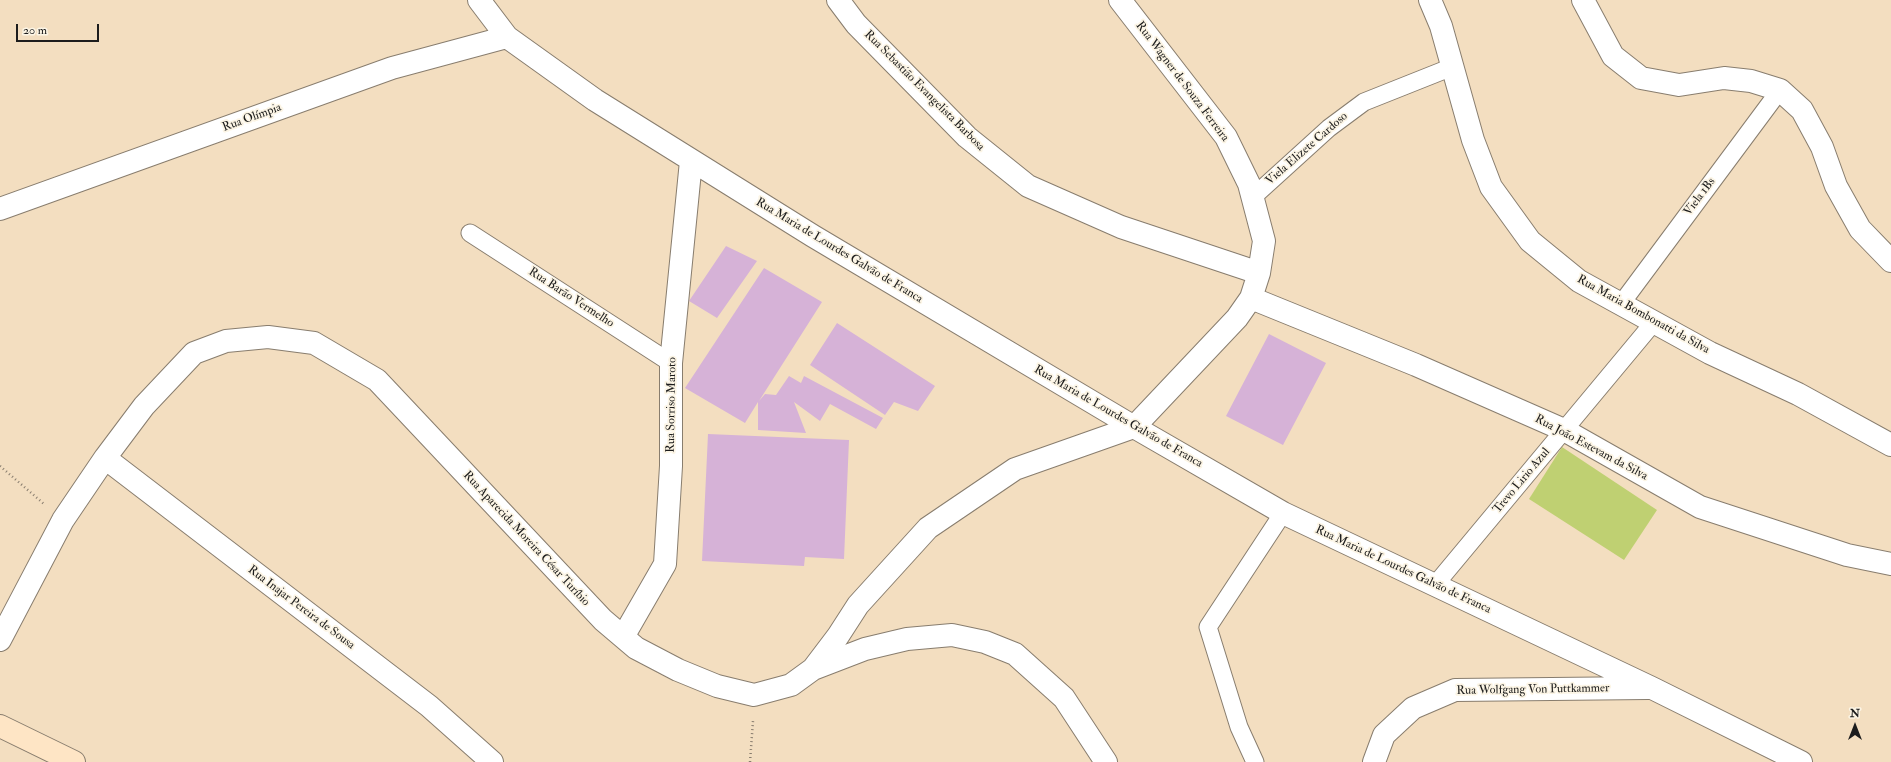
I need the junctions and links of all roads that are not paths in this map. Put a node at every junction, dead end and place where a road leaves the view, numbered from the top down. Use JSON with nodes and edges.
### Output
{"nodes":[{"id":1,"x":479,"y":0,"type":"edge"},
{"id":2,"x":838,"y":0,"type":"edge"},
{"id":3,"x":1120,"y":0,"type":"edge"},
{"id":4,"x":1430,"y":0,"type":"edge"},
{"id":5,"x":1583,"y":0,"type":"edge"},
{"id":6,"x":507,"y":37,"type":"junction"},
{"id":7,"x":1452,"y":67,"type":"junction"},
{"id":8,"x":1780,"y":90,"type":"junction"},
{"id":9,"x":691,"y":161,"type":"junction"},
{"id":10,"x":1253,"y":197,"type":"junction"},
{"id":11,"x":0,"y":209,"type":"edge"},
{"id":12,"x":470,"y":233,"type":"dead end"},
{"id":13,"x":1891,"y":260,"type":"edge"},
{"id":14,"x":1260,"y":273,"type":"junction"},
{"id":15,"x":1251,"y":298,"type":"junction"},
{"id":16,"x":1621,"y":304,"type":"junction"},
{"id":17,"x":1654,"y":322,"type":"junction"},
{"id":18,"x":671,"y":363,"type":"junction"},
{"id":19,"x":1134,"y":427,"type":"junction"},
{"id":20,"x":1564,"y":430,"type":"junction"},
{"id":21,"x":1891,"y":444,"type":"edge"},
{"id":22,"x":105,"y":458,"type":"junction"},
{"id":23,"x":1283,"y":513,"type":"junction"},
{"id":24,"x":1891,"y":564,"type":"edge"},
{"id":25,"x":1435,"y":585,"type":"junction"},
{"id":26,"x":623,"y":637,"type":"junction"},
{"id":27,"x":0,"y":640,"type":"edge"},
{"id":28,"x":814,"y":669,"type":"junction"},
{"id":29,"x":1652,"y":688,"type":"junction"},
{"id":30,"x":0,"y":726,"type":"edge"},
{"id":31,"x":74,"y":762,"type":"edge"},
{"id":32,"x":492,"y":762,"type":"edge"},
{"id":33,"x":1106,"y":762,"type":"edge"},
{"id":34,"x":1255,"y":762,"type":"edge"},
{"id":35,"x":1374,"y":762,"type":"edge"},
{"id":36,"x":1801,"y":762,"type":"edge"}],
"edges":[{"from":1,"to":6,"type":"street","name":"Rua Maria de Lourdes Galvão de Franca"},
{"from":2,"to":14,"type":"street","name":"Rua Sebastião Evangelista Barbosa"},
{"from":3,"to":10,"type":"street","name":"Rua Wagner de Souza Ferreira"},
{"from":4,"to":7,"type":"street","name":"Rua Maria Bombonatti da Silva"},
{"from":5,"to":8,"type":"street"},
{"from":6,"to":9,"type":"street","name":"Rua Maria de Lourdes Galvão de Franca"},
{"from":6,"to":11,"type":"street","name":"Rua Olímpia"},
{"from":7,"to":10,"type":"lane","name":"Viela Elizete Cardoso"},
{"from":7,"to":16,"type":"street","name":"Rua Maria Bombonatti da Silva"},
{"from":8,"to":13,"type":"street"},
{"from":8,"to":16,"type":"lane","name":"Viela 1Bs"},
{"from":9,"to":18,"type":"street","name":"Rua Sorriso Maroto"},
{"from":9,"to":19,"type":"street","name":"Rua Maria de Lourdes Galvão de Franca"},
{"from":10,"to":14,"type":"street","name":"Rua Wagner de Souza Ferreira"},
{"from":12,"to":18,"type":"lane","name":"Rua Barão Vermelho"},
{"from":14,"to":15,"type":"street","name":"Rua Wagner de Souza Ferreira"},
{"from":15,"to":19,"type":"street","name":"Rua Wagner de Souza Ferreira"},
{"from":15,"to":20,"type":"street","name":"Rua João Estevam da Silva"},
{"from":16,"to":17,"type":"street","name":"Rua Maria Bombonatti da Silva"},
{"from":17,"to":20,"type":"lane","name":"Trevo Lirio Azul"},
{"from":17,"to":21,"type":"street","name":"Rua Maria Bombonatti da Silva"},
{"from":18,"to":26,"type":"street","name":"Rua Sorriso Maroto"},
{"from":19,"to":23,"type":"street","name":"Rua Maria de Lourdes Galvão de Franca"},
{"from":19,"to":28,"type":"street","name":"Rua Aparecida Moreira César Turíbio"},
{"from":20,"to":24,"type":"street","name":"Rua João Estevam da Silva"},
{"from":20,"to":25,"type":"lane","name":"Trevo Lirio Azul"},
{"from":22,"to":26,"type":"street","name":"Rua Aparecida Moreira César Turíbio"},
{"from":22,"to":27,"type":"street","name":"Rua Aparecida Moreira César Turíbio"},
{"from":22,"to":32,"type":"street","name":"Rua Inajar Pereira de Sousa"},
{"from":23,"to":25,"type":"street","name":"Rua Maria de Lourdes Galvão de Franca"},
{"from":23,"to":34,"type":"lane"},
{"from":25,"to":29,"type":"street","name":"Rua Maria de Lourdes Galvão de Franca"},
{"from":26,"to":28,"type":"street","name":"Rua Aparecida Moreira César Turíbio"},
{"from":28,"to":33,"type":"street"},
{"from":29,"to":35,"type":"street","name":"Rua Wolfgang Von Puttkammer"},
{"from":29,"to":36,"type":"street","name":"Rua Maria de Lourdes Galvão de Franca"},
{"from":30,"to":31,"type":"main road"}]}
